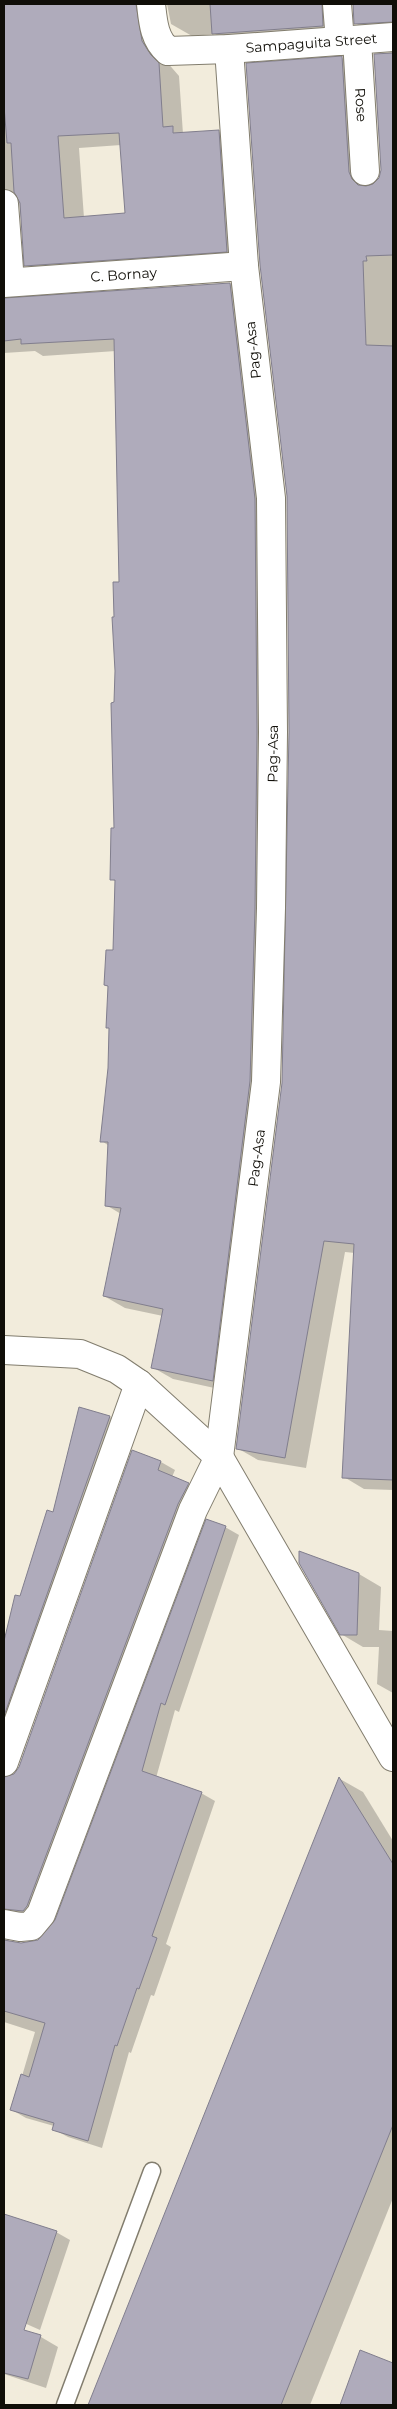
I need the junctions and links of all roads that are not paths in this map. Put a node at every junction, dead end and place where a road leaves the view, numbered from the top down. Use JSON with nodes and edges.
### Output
{"nodes":[{"id":1,"x":151,"y":4,"type":"edge"},
{"id":2,"x":337,"y":4,"type":"edge"},
{"id":3,"x":393,"y":37,"type":"edge"},
{"id":4,"x":349,"y":40,"type":"junction"},
{"id":5,"x":229,"y":49,"type":"junction"},
{"id":6,"x":365,"y":171,"type":"dead end"},
{"id":7,"x":4,"y":204,"type":"edge"},
{"id":8,"x":244,"y":266,"type":"junction"},
{"id":9,"x":7,"y":282,"type":"edge"},
{"id":10,"x":4,"y":1350,"type":"edge"},
{"id":11,"x":139,"y":1384,"type":"junction"},
{"id":12,"x":218,"y":1457,"type":"junction"},
{"id":13,"x":393,"y":1757,"type":"edge"},
{"id":14,"x":4,"y":1762,"type":"edge"},
{"id":15,"x":4,"y":1924,"type":"edge"},
{"id":16,"x":152,"y":2171,"type":"dead end"},
{"id":17,"x":65,"y":2405,"type":"edge"}],
"edges":[{"from":1,"to":5,"type":"street","name":"Sampaguita Street"},
{"from":2,"to":4,"type":"street","name":"Rose"},
{"from":3,"to":4,"type":"street","name":"Sampaguita Street"},
{"from":4,"to":5,"type":"street","name":"Sampaguita Street"},
{"from":4,"to":6,"type":"street","name":"Rose"},
{"from":5,"to":8,"type":"street","name":"Pag-Asa"},
{"from":7,"to":9,"type":"street"},
{"from":8,"to":9,"type":"street","name":"C. Bornay"},
{"from":8,"to":12,"type":"street","name":"Pag-Asa"},
{"from":10,"to":11,"type":"street"},
{"from":11,"to":12,"type":"street"},
{"from":11,"to":14,"type":"street"},
{"from":12,"to":13,"type":"street"},
{"from":12,"to":15,"type":"street","name":"Pag-Asa"},
{"from":16,"to":17,"type":"lane"}]}
